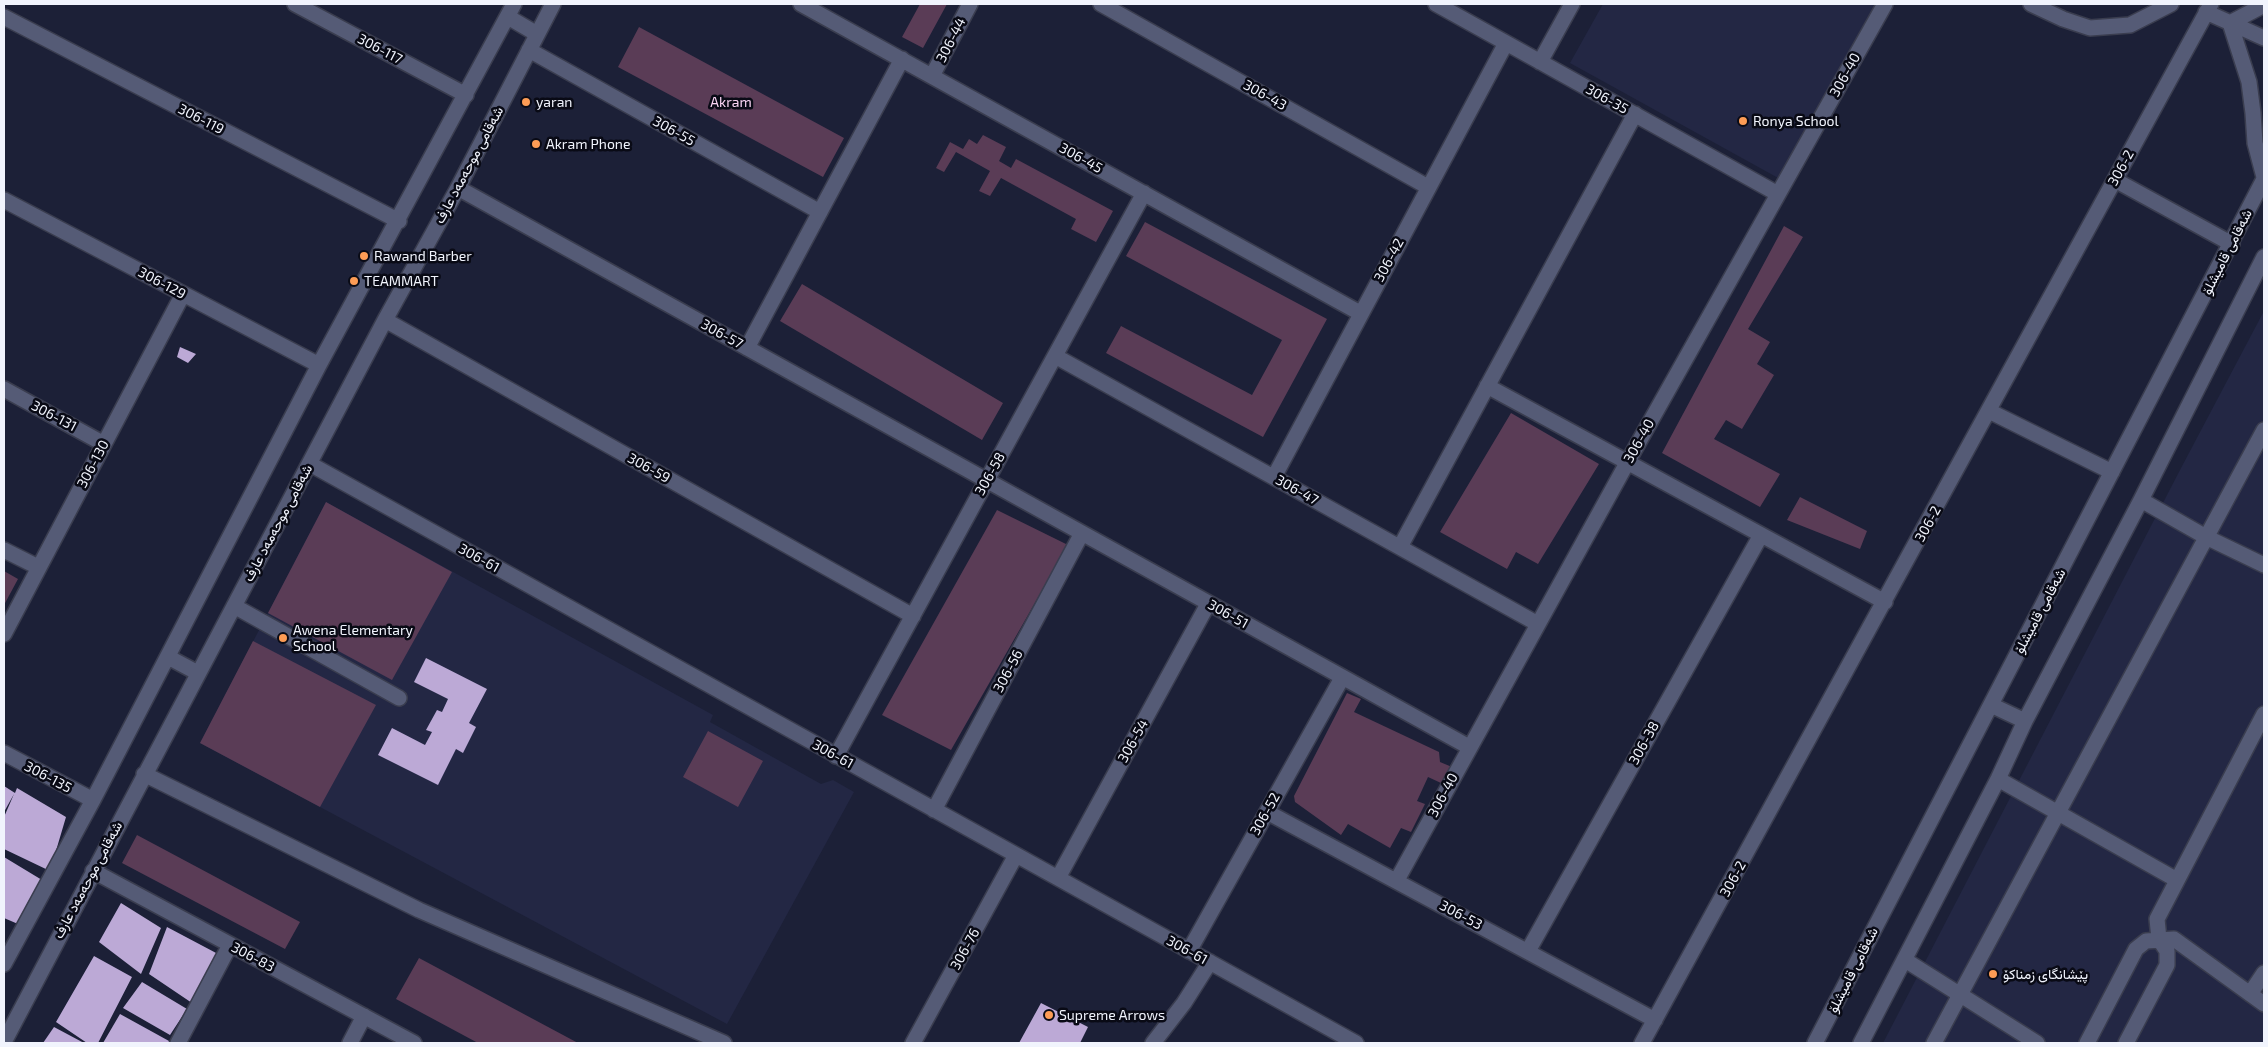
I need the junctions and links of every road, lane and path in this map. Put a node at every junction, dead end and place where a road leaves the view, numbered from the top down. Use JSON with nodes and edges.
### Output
{"nodes":[{"id":1,"x":295,"y":4,"type":"edge"},
{"id":2,"x":553,"y":4,"type":"edge"},
{"id":3,"x":801,"y":4,"type":"edge"},
{"id":4,"x":970,"y":4,"type":"edge"},
{"id":5,"x":1101,"y":4,"type":"edge"},
{"id":6,"x":1436,"y":4,"type":"edge"},
{"id":7,"x":1572,"y":4,"type":"edge"},
{"id":8,"x":1885,"y":4,"type":"edge"},
{"id":9,"x":2031,"y":4,"type":"edge"},
{"id":10,"x":2171,"y":4,"type":"edge"},
{"id":11,"x":2264,"y":5,"type":"edge"},
{"id":12,"x":2208,"y":8,"type":"edge"},
{"id":13,"x":511,"y":10,"type":"edge"},
{"id":14,"x":4,"y":17,"type":"edge"},
{"id":15,"x":2230,"y":23,"type":"junction"},
{"id":16,"x":537,"y":34,"type":"junction"},
{"id":17,"x":2264,"y":38,"type":"edge"},
{"id":18,"x":1506,"y":43,"type":"junction"},
{"id":19,"x":528,"y":50,"type":"junction"},
{"id":20,"x":902,"y":60,"type":"junction"},
{"id":21,"x":1540,"y":62,"type":"junction"},
{"id":22,"x":932,"y":76,"type":"junction"},
{"id":23,"x":466,"y":95,"type":"junction"},
{"id":24,"x":1635,"y":114,"type":"junction"},
{"id":25,"x":2264,"y":178,"type":"edge"},
{"id":26,"x":2115,"y":180,"type":"junction"},
{"id":27,"x":1428,"y":187,"type":"junction"},
{"id":28,"x":458,"y":188,"type":"junction"},
{"id":29,"x":1144,"y":194,"type":"junction"},
{"id":30,"x":1778,"y":194,"type":"junction"},
{"id":31,"x":4,"y":200,"type":"edge"},
{"id":32,"x":820,"y":212,"type":"junction"},
{"id":33,"x":399,"y":221,"type":"junction"},
{"id":34,"x":2232,"y":244,"type":"junction"},
{"id":35,"x":2264,"y":257,"type":"edge"},
{"id":36,"x":183,"y":294,"type":"junction"},
{"id":37,"x":1360,"y":313,"type":"junction"},
{"id":38,"x":385,"y":320,"type":"junction"},
{"id":39,"x":747,"y":348,"type":"junction"},
{"id":40,"x":1055,"y":356,"type":"junction"},
{"id":41,"x":319,"y":365,"type":"junction"},
{"id":42,"x":1486,"y":386,"type":"junction"},
{"id":43,"x":4,"y":389,"type":"edge"},
{"id":44,"x":1989,"y":411,"type":"junction"},
{"id":45,"x":2264,"y":430,"type":"edge"},
{"id":46,"x":104,"y":444,"type":"junction"},
{"id":47,"x":1627,"y":463,"type":"junction"},
{"id":48,"x":310,"y":464,"type":"junction"},
{"id":49,"x":2112,"y":472,"type":"junction"},
{"id":50,"x":1274,"y":477,"type":"junction"},
{"id":51,"x":987,"y":481,"type":"junction"},
{"id":52,"x":2141,"y":500,"type":"junction"},
{"id":53,"x":1082,"y":533,"type":"junction"},
{"id":54,"x":1761,"y":535,"type":"junction"},
{"id":55,"x":2206,"y":537,"type":"junction"},
{"id":56,"x":1400,"y":547,"type":"junction"},
{"id":57,"x":4,"y":550,"type":"edge"},
{"id":58,"x":2264,"y":565,"type":"edge"},
{"id":59,"x":38,"y":567,"type":"junction"},
{"id":60,"x":1885,"y":602,"type":"junction"},
{"id":61,"x":1208,"y":604,"type":"junction"},
{"id":62,"x":234,"y":606,"type":"junction"},
{"id":63,"x":913,"y":616,"type":"junction"},
{"id":64,"x":1538,"y":624,"type":"junction"},
{"id":65,"x":4,"y":634,"type":"edge"},
{"id":66,"x":168,"y":657,"type":"junction"},
{"id":67,"x":198,"y":673,"type":"junction"},
{"id":68,"x":1342,"y":678,"type":"junction"},
{"id":69,"x":399,"y":698,"type":"dead end"},
{"id":70,"x":1991,"y":705,"type":"junction"},
{"id":71,"x":2264,"y":714,"type":"edge"},
{"id":72,"x":2025,"y":721,"type":"junction"},
{"id":73,"x":1469,"y":748,"type":"junction"},
{"id":74,"x":4,"y":753,"type":"edge"},
{"id":75,"x":836,"y":756,"type":"junction"},
{"id":76,"x":144,"y":774,"type":"junction"},
{"id":77,"x":1998,"y":778,"type":"junction"},
{"id":78,"x":92,"y":800,"type":"junction"},
{"id":79,"x":934,"y":810,"type":"junction"},
{"id":80,"x":1267,"y":812,"type":"junction"},
{"id":81,"x":2058,"y":812,"type":"junction"},
{"id":82,"x":1016,"y":855,"type":"junction"},
{"id":83,"x":92,"y":871,"type":"junction"},
{"id":84,"x":1058,"y":878,"type":"junction"},
{"id":85,"x":1397,"y":880,"type":"junction"},
{"id":86,"x":2177,"y":880,"type":"junction"},
{"id":87,"x":10,"y":937,"type":"edge"},
{"id":88,"x":2166,"y":939,"type":"junction"},
{"id":89,"x":230,"y":945,"type":"junction"},
{"id":90,"x":1189,"y":951,"type":"junction"},
{"id":91,"x":1528,"y":951,"type":"junction"},
{"id":92,"x":1905,"y":960,"type":"junction"},
{"id":93,"x":1210,"y":962,"type":"junction"},
{"id":94,"x":4,"y":964,"type":"edge"},
{"id":95,"x":2264,"y":973,"type":"edge"},
{"id":96,"x":2250,"y":994,"type":"junction"},
{"id":97,"x":1959,"y":996,"type":"junction"},
{"id":98,"x":2264,"y":1004,"type":"edge"},
{"id":99,"x":364,"y":1016,"type":"junction"},
{"id":100,"x":1655,"y":1020,"type":"junction"},
{"id":101,"x":4,"y":1042,"type":"edge"},
{"id":102,"x":178,"y":1043,"type":"edge"},
{"id":103,"x":350,"y":1043,"type":"edge"},
{"id":104,"x":414,"y":1043,"type":"edge"},
{"id":105,"x":724,"y":1043,"type":"edge"},
{"id":106,"x":913,"y":1043,"type":"edge"},
{"id":107,"x":1153,"y":1043,"type":"edge"},
{"id":108,"x":1356,"y":1043,"type":"edge"},
{"id":109,"x":1642,"y":1043,"type":"edge"},
{"id":110,"x":1815,"y":1043,"type":"edge"},
{"id":111,"x":1862,"y":1043,"type":"edge"},
{"id":112,"x":1934,"y":1043,"type":"edge"},
{"id":113,"x":2037,"y":1043,"type":"edge"},
{"id":114,"x":2087,"y":1043,"type":"edge"},
{"id":115,"x":2126,"y":1043,"type":"edge"}],
"edges":[{"from":1,"to":23,"type":"street","name":"306-117"},
{"from":2,"to":16,"type":"street","name":"شەقامی موحەمەد عارف"},
{"from":3,"to":20,"type":"street","name":"306-45"},
{"from":4,"to":22,"type":"street","name":"306-44"},
{"from":5,"to":27,"type":"street","name":"306-43"},
{"from":6,"to":18,"type":"street","name":"306-35"},
{"from":7,"to":21,"type":"street"},
{"from":8,"to":30,"type":"street","name":"306-40"},
{"from":9,"to":10,"type":"street"},
{"from":11,"to":15,"type":"street"},
{"from":12,"to":15,"type":"street"},
{"from":12,"to":26,"type":"street","name":"306-2"},
{"from":13,"to":16,"type":"street"},
{"from":13,"to":23,"type":"street"},
{"from":14,"to":33,"type":"street","name":"306-119"},
{"from":15,"to":17,"type":"street"},
{"from":15,"to":25,"type":"street"},
{"from":16,"to":19,"type":"street","name":"شەقامی موحەمەد عارف"},
{"from":18,"to":21,"type":"street","name":"306-35"},
{"from":18,"to":27,"type":"street","name":"306-42"},
{"from":19,"to":28,"type":"street","name":"شەقامی موحەمەد عارف"},
{"from":19,"to":32,"type":"street","name":"306-55"},
{"from":20,"to":22,"type":"street","name":"306-45"},
{"from":20,"to":32,"type":"street"},
{"from":21,"to":24,"type":"street","name":"306-35"},
{"from":22,"to":29,"type":"street","name":"306-45"},
{"from":23,"to":33,"type":"street"},
{"from":24,"to":30,"type":"street","name":"306-35"},
{"from":24,"to":42,"type":"street"},
{"from":25,"to":34,"type":"street","name":"شەقامی قامیشلۆ"},
{"from":26,"to":34,"type":"street"},
{"from":26,"to":44,"type":"street","name":"306-2"},
{"from":27,"to":37,"type":"street","name":"306-42"},
{"from":28,"to":38,"type":"street","name":"شەقامی موحەمەد عارف"},
{"from":28,"to":39,"type":"street","name":"306-57"},
{"from":29,"to":37,"type":"street","name":"306-45"},
{"from":29,"to":40,"type":"street","name":"306-58"},
{"from":30,"to":47,"type":"street","name":"306-40"},
{"from":31,"to":36,"type":"street","name":"306-129"},
{"from":32,"to":39,"type":"street"},
{"from":33,"to":41,"type":"street"},
{"from":34,"to":49,"type":"street","name":"شەقامی قامیشلۆ"},
{"from":35,"to":52,"type":"street"},
{"from":36,"to":41,"type":"street","name":"306-129"},
{"from":36,"to":46,"type":"street","name":"306-130"},
{"from":37,"to":50,"type":"street","name":"306-42"},
{"from":38,"to":48,"type":"street","name":"شەقامی موحەمەد عارف"},
{"from":38,"to":63,"type":"street","name":"306-59"},
{"from":39,"to":51,"type":"street","name":"306-57"},
{"from":40,"to":50,"type":"street","name":"306-47"},
{"from":40,"to":51,"type":"street","name":"306-58"},
{"from":41,"to":66,"type":"street"},
{"from":42,"to":47,"type":"street"},
{"from":42,"to":56,"type":"street"},
{"from":43,"to":46,"type":"street","name":"306-131"},
{"from":44,"to":49,"type":"street"},
{"from":44,"to":60,"type":"street","name":"306-2"},
{"from":45,"to":55,"type":"street"},
{"from":46,"to":59,"type":"street","name":"306-130"},
{"from":47,"to":54,"type":"street"},
{"from":47,"to":64,"type":"street","name":"306-40"},
{"from":48,"to":62,"type":"street","name":"شەقامی موحەمەد عارف"},
{"from":48,"to":75,"type":"street","name":"306-61"},
{"from":49,"to":70,"type":"street","name":"شەقامی قامیشلۆ"},
{"from":50,"to":56,"type":"street","name":"306-47"},
{"from":51,"to":53,"type":"street","name":"306-51"},
{"from":51,"to":63,"type":"street","name":"306-58"},
{"from":52,"to":55,"type":"street"},
{"from":52,"to":72,"type":"street"},
{"from":53,"to":61,"type":"street","name":"306-51"},
{"from":53,"to":79,"type":"street","name":"306-56"},
{"from":54,"to":60,"type":"street"},
{"from":54,"to":91,"type":"street","name":"306-38"},
{"from":55,"to":58,"type":"street"},
{"from":55,"to":81,"type":"street"},
{"from":56,"to":64,"type":"street","name":"306-47"},
{"from":57,"to":59,"type":"street"},
{"from":59,"to":65,"type":"street","name":"306-130"},
{"from":60,"to":100,"type":"street","name":"306-2"},
{"from":61,"to":68,"type":"street","name":"306-51"},
{"from":61,"to":84,"type":"street","name":"306-54"},
{"from":62,"to":67,"type":"street","name":"شەقامی موحەمەد عارف"},
{"from":62,"to":69,"type":"street"},
{"from":63,"to":75,"type":"street","name":"306-58"},
{"from":64,"to":73,"type":"street","name":"306-40"},
{"from":66,"to":67,"type":"street"},
{"from":66,"to":78,"type":"street"},
{"from":67,"to":76,"type":"street","name":"شەقامی موحەمەد عارف"},
{"from":68,"to":73,"type":"street","name":"306-51"},
{"from":68,"to":80,"type":"street","name":"306-52"},
{"from":70,"to":72,"type":"street"},
{"from":70,"to":110,"type":"street","name":"شەقامی قامیشلۆ"},
{"from":71,"to":86,"type":"street"},
{"from":72,"to":77,"type":"street"},
{"from":73,"to":85,"type":"street","name":"306-40"},
{"from":74,"to":78,"type":"street","name":"306-135"},
{"from":75,"to":79,"type":"street","name":"306-61"},
{"from":76,"to":83,"type":"street","name":"شەقامی موحەمەد عارف"},
{"from":76,"to":105,"type":"street"},
{"from":77,"to":81,"type":"street"},
{"from":77,"to":92,"type":"street"},
{"from":78,"to":87,"type":"street"},
{"from":79,"to":82,"type":"street","name":"306-61"},
{"from":80,"to":85,"type":"street","name":"306-53"},
{"from":80,"to":90,"type":"street","name":"306-52"},
{"from":81,"to":86,"type":"street"},
{"from":81,"to":97,"type":"street"},
{"from":82,"to":84,"type":"street","name":"306-61"},
{"from":82,"to":106,"type":"street","name":"306-76"},
{"from":83,"to":89,"type":"street","name":"306-83"},
{"from":83,"to":101,"type":"street","name":"شەقامی موحەمەد عارف"},
{"from":84,"to":90,"type":"street","name":"306-61"},
{"from":85,"to":91,"type":"street","name":"306-53"},
{"from":86,"to":88,"type":"street"},
{"from":87,"to":94,"type":"street"},
{"from":88,"to":96,"type":"street"},
{"from":88,"to":114,"type":"street"},
{"from":88,"to":115,"type":"street"},
{"from":89,"to":99,"type":"street","name":"306-83"},
{"from":89,"to":102,"type":"street"},
{"from":90,"to":93,"type":"street","name":"306-61"},
{"from":91,"to":100,"type":"street","name":"306-53"},
{"from":92,"to":97,"type":"street"},
{"from":92,"to":111,"type":"street"},
{"from":93,"to":107,"type":"street"},
{"from":93,"to":108,"type":"street","name":"306-61"},
{"from":95,"to":96,"type":"street"},
{"from":96,"to":98,"type":"street"},
{"from":97,"to":112,"type":"street"},
{"from":97,"to":113,"type":"street"},
{"from":99,"to":103,"type":"street"},
{"from":99,"to":104,"type":"street","name":"306-83"},
{"from":100,"to":109,"type":"street","name":"306-2"}]}
